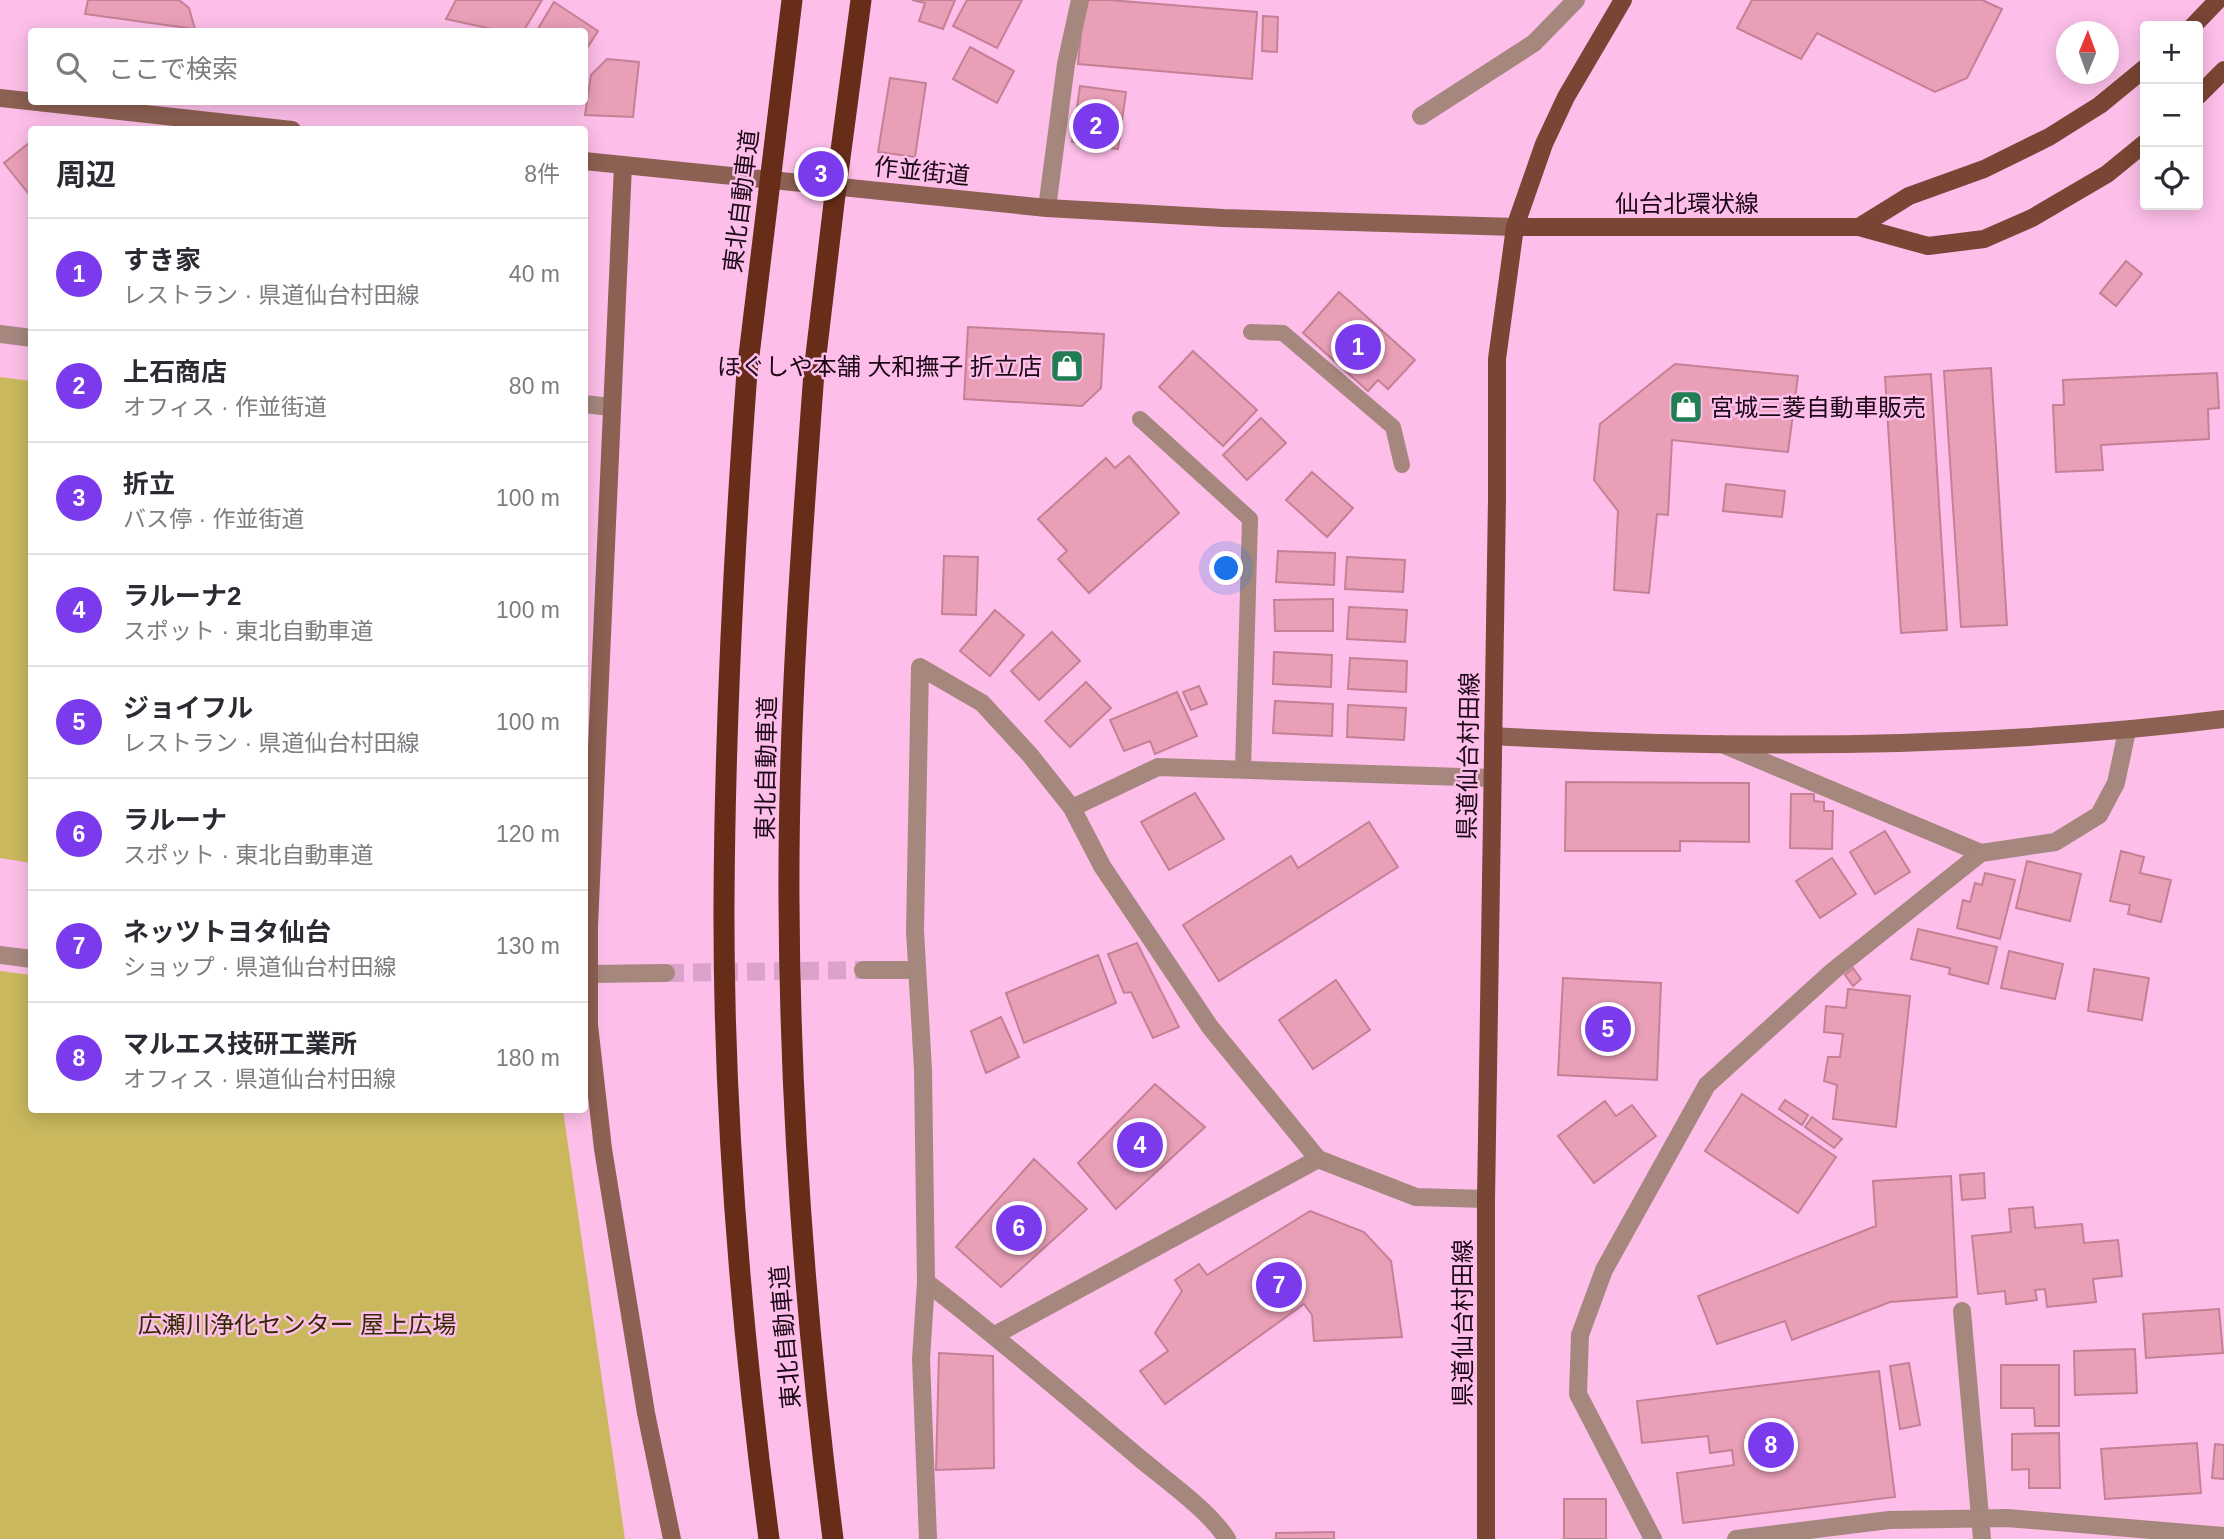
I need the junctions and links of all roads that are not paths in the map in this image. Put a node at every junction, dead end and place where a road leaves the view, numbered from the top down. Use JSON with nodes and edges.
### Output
{"nodes":[{"id":1,"x":792,"y":0,"type":"edge"},
{"id":2,"x":862,"y":0,"type":"edge"},
{"id":3,"x":1080,"y":0,"type":"edge"},
{"id":4,"x":1576,"y":0,"type":"edge"},
{"id":5,"x":1623,"y":0,"type":"edge"},
{"id":6,"x":2218,"y":0,"type":"edge"},
{"id":7,"x":2198,"y":21,"type":"edge"},
{"id":8,"x":2224,"y":70,"type":"edge"},
{"id":9,"x":2140,"y":72,"type":"edge"},
{"id":10,"x":2203,"y":91,"type":"edge"},
{"id":11,"x":0,"y":98,"type":"edge"},
{"id":12,"x":28,"y":101,"type":"edge"},
{"id":13,"x":64,"y":105,"type":"edge"},
{"id":14,"x":1421,"y":116,"type":"dead end"},
{"id":15,"x":256,"y":126,"type":"edge"},
{"id":16,"x":2140,"y":146,"type":"edge"},
{"id":17,"x":588,"y":161,"type":"edge"},
{"id":18,"x":623,"y":165,"type":"junction"},
{"id":19,"x":1046,"y":208,"type":"junction"},
{"id":20,"x":1515,"y":227,"type":"junction"},
{"id":21,"x":1859,"y":227,"type":"junction"},
{"id":22,"x":1251,"y":332,"type":"dead end"},
{"id":23,"x":0,"y":334,"type":"edge"},
{"id":24,"x":28,"y":338,"type":"edge"},
{"id":25,"x":588,"y":404,"type":"edge"},
{"id":26,"x":611,"y":407,"type":"junction"},
{"id":27,"x":1140,"y":419,"type":"dead end"},
{"id":28,"x":1402,"y":466,"type":"dead end"},
{"id":29,"x":2224,"y":719,"type":"edge"},
{"id":30,"x":2127,"y":731,"type":"junction"},
{"id":31,"x":1493,"y":736,"type":"junction"},
{"id":32,"x":1722,"y":744,"type":"junction"},
{"id":33,"x":1243,"y":770,"type":"junction"},
{"id":34,"x":1492,"y":778,"type":"junction"},
{"id":35,"x":1072,"y":808,"type":"junction"},
{"id":36,"x":1981,"y":853,"type":"junction"},
{"id":37,"x":0,"y":955,"type":"edge"},
{"id":38,"x":28,"y":958,"type":"edge"},
{"id":39,"x":863,"y":970,"type":"tunnel mouth"},
{"id":40,"x":917,"y":970,"type":"junction"},
{"id":41,"x":666,"y":973,"type":"tunnel mouth"},
{"id":42,"x":589,"y":974,"type":"junction"},
{"id":43,"x":588,"y":1000,"type":"edge"},
{"id":44,"x":588,"y":1033,"type":"edge"},
{"id":45,"x":1318,"y":1158,"type":"junction"},
{"id":46,"x":1486,"y":1199,"type":"junction"},
{"id":47,"x":926,"y":1282,"type":"junction"},
{"id":48,"x":1962,"y":1311,"type":"dead end"},
{"id":49,"x":995,"y":1335,"type":"junction"},
{"id":50,"x":1980,"y":1518,"type":"junction"},
{"id":51,"x":2224,"y":1536,"type":"edge"},
{"id":52,"x":672,"y":1539,"type":"edge"},
{"id":53,"x":769,"y":1539,"type":"edge"},
{"id":54,"x":833,"y":1539,"type":"edge"},
{"id":55,"x":928,"y":1539,"type":"edge"},
{"id":56,"x":1227,"y":1539,"type":"edge"},
{"id":57,"x":1486,"y":1539,"type":"edge"},
{"id":58,"x":1653,"y":1539,"type":"edge"},
{"id":59,"x":1736,"y":1539,"type":"edge"},
{"id":60,"x":1982,"y":1539,"type":"edge"}],
"edges":[{"from":1,"to":53,"type":"highway","name":"東北自動車道","bridge":true},
{"from":2,"to":54,"type":"highway","name":"東北自動車道","bridge":true},
{"from":3,"to":19,"type":"street"},
{"from":4,"to":14,"type":"street"},
{"from":5,"to":20,"type":"main road","name":"県道仙台村田線"},
{"from":6,"to":7,"type":"main road"},
{"from":8,"to":10,"type":"main road"},
{"from":9,"to":21,"type":"main road"},
{"from":11,"to":12,"type":"street"},
{"from":13,"to":15,"type":"street"},
{"from":16,"to":21,"type":"main road","name":"仙台北環状線"},
{"from":17,"to":18,"type":"street","name":"作並街道"},
{"from":18,"to":19,"type":"street","name":"作並街道"},
{"from":18,"to":26,"type":"street"},
{"from":19,"to":20,"type":"street","name":"作並街道"},
{"from":20,"to":21,"type":"main road","name":"仙台北環状線"},
{"from":20,"to":31,"type":"main road","name":"県道仙台村田線"},
{"from":22,"to":28,"type":"lane"},
{"from":23,"to":24,"type":"street"},
{"from":25,"to":26,"type":"street"},
{"from":26,"to":42,"type":"street"},
{"from":27,"to":33,"type":"lane"},
{"from":29,"to":30,"type":"street"},
{"from":30,"to":32,"type":"street"},
{"from":30,"to":36,"type":"street"},
{"from":31,"to":32,"type":"street"},
{"from":31,"to":34,"type":"main road","name":"県道仙台村田線"},
{"from":32,"to":36,"type":"street"},
{"from":33,"to":34,"type":"street"},
{"from":33,"to":35,"type":"street"},
{"from":34,"to":46,"type":"main road","name":"県道仙台村田線"},
{"from":35,"to":40,"type":"street"},
{"from":35,"to":45,"type":"street"},
{"from":36,"to":58,"type":"street"},
{"from":37,"to":38,"type":"street"},
{"from":39,"to":40,"type":"street"},
{"from":40,"to":47,"type":"street"},
{"from":41,"to":42,"type":"street"},
{"from":42,"to":43,"type":"street"},
{"from":44,"to":52,"type":"street"},
{"from":45,"to":46,"type":"street"},
{"from":45,"to":49,"type":"street"},
{"from":46,"to":57,"type":"main road","name":"県道仙台村田線"},
{"from":47,"to":49,"type":"street"},
{"from":47,"to":55,"type":"street"},
{"from":48,"to":50,"type":"street"},
{"from":49,"to":56,"type":"street"},
{"from":50,"to":51,"type":"street"},
{"from":50,"to":59,"type":"street"},
{"from":50,"to":60,"type":"street"}]}
